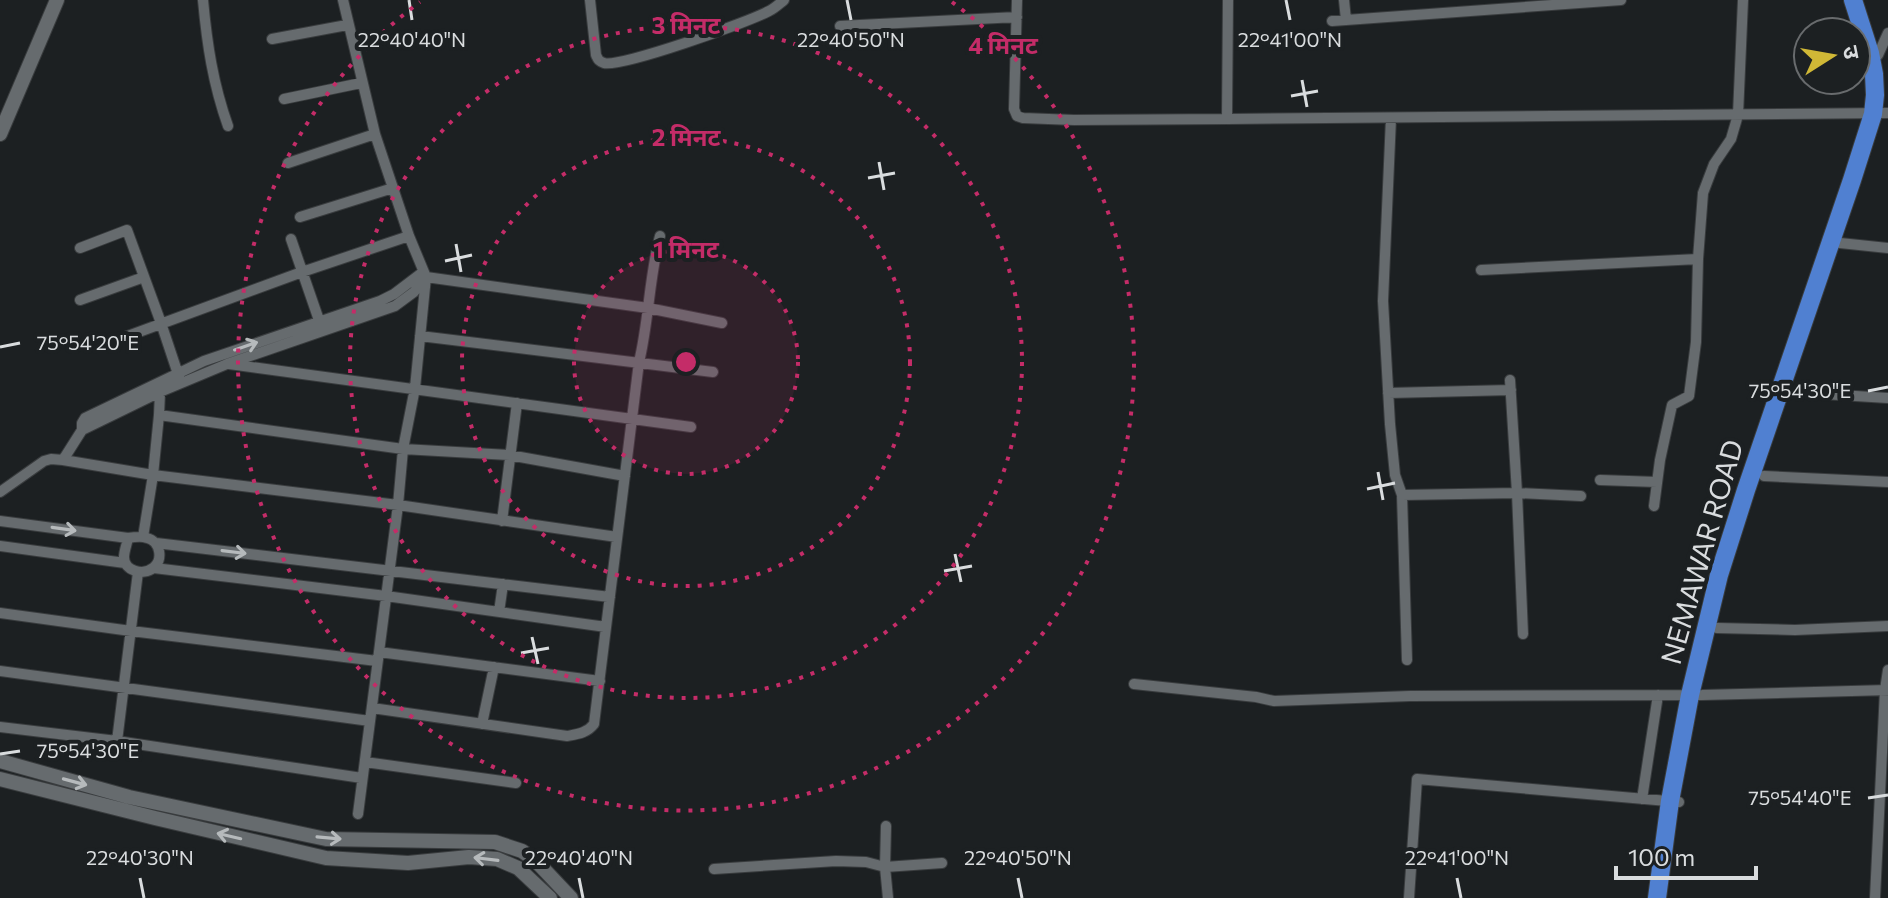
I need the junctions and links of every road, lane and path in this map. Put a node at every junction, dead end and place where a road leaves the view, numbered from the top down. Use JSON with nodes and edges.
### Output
{"nodes":[{"id":1,"x":57,"y":0,"type":"edge"},
{"id":2,"x":203,"y":0,"type":"edge"},
{"id":3,"x":343,"y":0,"type":"edge"},
{"id":4,"x":590,"y":0,"type":"edge"},
{"id":5,"x":784,"y":0,"type":"edge"},
{"id":6,"x":1017,"y":0,"type":"edge"},
{"id":7,"x":1228,"y":0,"type":"edge"},
{"id":8,"x":1344,"y":0,"type":"edge"},
{"id":9,"x":1621,"y":0,"type":"edge"},
{"id":10,"x":1743,"y":0,"type":"edge"},
{"id":11,"x":1853,"y":0,"type":"edge"},
{"id":12,"x":1862,"y":0,"type":"edge"},
{"id":13,"x":1557,"y":2,"type":"edge"},
{"id":14,"x":1017,"y":17,"type":"junction"},
{"id":15,"x":1346,"y":20,"type":"junction"},
{"id":16,"x":1332,"y":21,"type":"dead end"},
{"id":17,"x":347,"y":25,"type":"junction"},
{"id":18,"x":840,"y":26,"type":"dead end"},
{"id":19,"x":1888,"y":34,"type":"edge"},
{"id":20,"x":272,"y":39,"type":"dead end"},
{"id":21,"x":1878,"y":55,"type":"junction"},
{"id":22,"x":361,"y":83,"type":"junction"},
{"id":23,"x":284,"y":99,"type":"dead end"},
{"id":24,"x":1881,"y":114,"type":"edge"},
{"id":25,"x":1738,"y":115,"type":"junction"},
{"id":26,"x":1391,"y":118,"type":"junction"},
{"id":27,"x":1227,"y":119,"type":"junction"},
{"id":28,"x":228,"y":126,"type":"dead end"},
{"id":29,"x":0,"y":134,"type":"edge"},
{"id":30,"x":375,"y":134,"type":"junction"},
{"id":31,"x":288,"y":163,"type":"dead end"},
{"id":32,"x":1856,"y":182,"type":"junction"},
{"id":33,"x":393,"y":188,"type":"junction"},
{"id":34,"x":300,"y":217,"type":"dead end"},
{"id":35,"x":409,"y":236,"type":"junction"},
{"id":36,"x":660,"y":236,"type":"dead end"},
{"id":37,"x":291,"y":239,"type":"dead end"},
{"id":38,"x":1840,"y":243,"type":"junction"},
{"id":39,"x":80,"y":248,"type":"dead end"},
{"id":40,"x":1888,"y":248,"type":"edge"},
{"id":41,"x":1698,"y":259,"type":"junction"},
{"id":42,"x":1481,"y":270,"type":"dead end"},
{"id":43,"x":302,"y":272,"type":"junction"},
{"id":44,"x":425,"y":275,"type":"junction"},
{"id":45,"x":144,"y":277,"type":"junction"},
{"id":46,"x":80,"y":300,"type":"dead end"},
{"id":47,"x":648,"y":308,"type":"junction"},
{"id":48,"x":161,"y":323,"type":"junction"},
{"id":49,"x":722,"y":323,"type":"dead end"},
{"id":50,"x":322,"y":326,"type":"junction"},
{"id":51,"x":420,"y":336,"type":"junction"},
{"id":52,"x":117,"y":340,"type":"dead end"},
{"id":53,"x":639,"y":362,"type":"junction"},
{"id":54,"x":227,"y":364,"type":"junction"},
{"id":55,"x":713,"y":372,"type":"dead end"},
{"id":56,"x":179,"y":378,"type":"junction"},
{"id":57,"x":415,"y":388,"type":"junction"},
{"id":58,"x":160,"y":392,"type":"junction"},
{"id":59,"x":1790,"y":392,"type":"junction"},
{"id":60,"x":1388,"y":393,"type":"junction"},
{"id":61,"x":1888,"y":398,"type":"edge"},
{"id":62,"x":517,"y":403,"type":"junction"},
{"id":63,"x":159,"y":415,"type":"junction"},
{"id":64,"x":632,"y":419,"type":"junction"},
{"id":65,"x":691,"y":427,"type":"dead end"},
{"id":66,"x":82,"y":430,"type":"junction"},
{"id":67,"x":403,"y":449,"type":"junction"},
{"id":68,"x":511,"y":455,"type":"junction"},
{"id":69,"x":63,"y":460,"type":"junction"},
{"id":70,"x":153,"y":475,"type":"junction"},
{"id":71,"x":625,"y":476,"type":"junction"},
{"id":72,"x":1764,"y":476,"type":"junction"},
{"id":73,"x":1600,"y":480,"type":"dead end"},
{"id":74,"x":1657,"y":482,"type":"junction"},
{"id":75,"x":1888,"y":482,"type":"edge"},
{"id":76,"x":0,"y":492,"type":"edge"},
{"id":77,"x":1517,"y":493,"type":"junction"},
{"id":78,"x":1402,"y":495,"type":"junction"},
{"id":79,"x":1581,"y":496,"type":"dead end"},
{"id":80,"x":1748,"y":504,"type":"junction"},
{"id":81,"x":398,"y":505,"type":"junction"},
{"id":82,"x":1654,"y":506,"type":"dead end"},
{"id":83,"x":0,"y":521,"type":"edge"},
{"id":84,"x":502,"y":521,"type":"junction"},
{"id":85,"x":143,"y":537,"type":"junction"},
{"id":86,"x":617,"y":537,"type":"junction"},
{"id":87,"x":128,"y":538,"type":"junction"},
{"id":88,"x":156,"y":543,"type":"junction"},
{"id":89,"x":0,"y":546,"type":"edge"},
{"id":90,"x":125,"y":563,"type":"junction"},
{"id":91,"x":154,"y":568,"type":"junction"},
{"id":92,"x":389,"y":570,"type":"junction"},
{"id":93,"x":138,"y":572,"type":"junction"},
{"id":94,"x":503,"y":584,"type":"junction"},
{"id":95,"x":386,"y":596,"type":"junction"},
{"id":96,"x":610,"y":597,"type":"junction"},
{"id":97,"x":499,"y":612,"type":"junction"},
{"id":98,"x":0,"y":613,"type":"edge"},
{"id":99,"x":1888,"y":626,"type":"edge"},
{"id":100,"x":606,"y":627,"type":"junction"},
{"id":101,"x":1717,"y":628,"type":"junction"},
{"id":102,"x":131,"y":631,"type":"junction"},
{"id":103,"x":1523,"y":634,"type":"dead end"},
{"id":104,"x":378,"y":656,"type":"junction"},
{"id":105,"x":1407,"y":660,"type":"dead end"},
{"id":106,"x":494,"y":667,"type":"junction"},
{"id":107,"x":1888,"y":670,"type":"edge"},
{"id":108,"x":0,"y":671,"type":"edge"},
{"id":109,"x":600,"y":681,"type":"junction"},
{"id":110,"x":1134,"y":684,"type":"dead end"},
{"id":111,"x":124,"y":689,"type":"junction"},
{"id":112,"x":1887,"y":690,"type":"edge"},
{"id":113,"x":1658,"y":695,"type":"junction"},
{"id":114,"x":1696,"y":695,"type":"junction"},
{"id":115,"x":372,"y":708,"type":"junction"},
{"id":116,"x":370,"y":721,"type":"junction"},
{"id":117,"x":482,"y":724,"type":"junction"},
{"id":118,"x":0,"y":727,"type":"edge"},
{"id":119,"x":117,"y":741,"type":"junction"},
{"id":120,"x":0,"y":761,"type":"edge"},
{"id":121,"x":365,"y":762,"type":"junction"},
{"id":122,"x":362,"y":778,"type":"junction"},
{"id":123,"x":0,"y":779,"type":"edge"},
{"id":124,"x":516,"y":783,"type":"dead end"},
{"id":125,"x":1642,"y":799,"type":"junction"},
{"id":126,"x":1674,"y":802,"type":"junction"},
{"id":127,"x":358,"y":814,"type":"dead end"},
{"id":128,"x":886,"y":826,"type":"dead end"},
{"id":129,"x":1883,"y":827,"type":"edge"},
{"id":130,"x":942,"y":863,"type":"dead end"},
{"id":131,"x":885,"y":867,"type":"junction"},
{"id":132,"x":714,"y":869,"type":"dead end"},
{"id":133,"x":550,"y":898,"type":"edge"},
{"id":134,"x":571,"y":898,"type":"edge"},
{"id":135,"x":888,"y":898,"type":"edge"},
{"id":136,"x":1409,"y":898,"type":"edge"},
{"id":137,"x":1657,"y":898,"type":"edge"},
{"id":138,"x":1666,"y":898,"type":"edge"},
{"id":139,"x":1875,"y":898,"type":"edge"}],
"edges":[{"from":1,"to":29,"type":"street"},
{"from":2,"to":28,"type":"street"},
{"from":3,"to":17,"type":"street"},
{"from":4,"to":5,"type":"street"},
{"from":6,"to":14,"type":"street"},
{"from":7,"to":27,"type":"street"},
{"from":8,"to":15,"type":"street"},
{"from":9,"to":13,"type":"street"},
{"from":10,"to":25,"type":"street"},
{"from":11,"to":24,"type":"highway","name":"NEMAWAR ROAD"},
{"from":12,"to":21,"type":"highway","name":"NEMAWAR ROAD"},
{"from":13,"to":15,"type":"street"},
{"from":14,"to":18,"type":"street"},
{"from":14,"to":27,"type":"street"},
{"from":15,"to":16,"type":"street"},
{"from":17,"to":20,"type":"street"},
{"from":17,"to":22,"type":"street"},
{"from":19,"to":21,"type":"street"},
{"from":21,"to":24,"type":"highway","name":"NEMAWAR ROAD"},
{"from":22,"to":23,"type":"street"},
{"from":22,"to":30,"type":"street"},
{"from":24,"to":25,"type":"street"},
{"from":24,"to":32,"type":"highway","name":"NEMAWAR ROAD"},
{"from":25,"to":26,"type":"street"},
{"from":25,"to":41,"type":"street"},
{"from":26,"to":27,"type":"street"},
{"from":26,"to":60,"type":"street"},
{"from":30,"to":31,"type":"street"},
{"from":30,"to":33,"type":"street"},
{"from":32,"to":38,"type":"highway","name":"NEMAWAR ROAD"},
{"from":32,"to":80,"type":"highway","name":"NEMAWAR ROAD"},
{"from":33,"to":34,"type":"street"},
{"from":33,"to":35,"type":"street"},
{"from":35,"to":43,"type":"street"},
{"from":35,"to":44,"type":"street"},
{"from":36,"to":47,"type":"street"},
{"from":37,"to":43,"type":"street"},
{"from":38,"to":40,"type":"street"},
{"from":38,"to":59,"type":"highway","name":"NEMAWAR ROAD"},
{"from":39,"to":45,"type":"street"},
{"from":41,"to":42,"type":"street"},
{"from":41,"to":74,"type":"street"},
{"from":43,"to":48,"type":"street"},
{"from":43,"to":50,"type":"street"},
{"from":44,"to":47,"type":"street"},
{"from":44,"to":50,"type":"street"},
{"from":44,"to":51,"type":"street"},
{"from":45,"to":46,"type":"street"},
{"from":45,"to":48,"type":"street"},
{"from":47,"to":49,"type":"street"},
{"from":47,"to":53,"type":"street"},
{"from":48,"to":52,"type":"street"},
{"from":48,"to":56,"type":"street"},
{"from":50,"to":54,"type":"street"},
{"from":56,"to":50,"type":"street","one_way":true},
{"from":51,"to":53,"type":"street"},
{"from":51,"to":57,"type":"street"},
{"from":53,"to":55,"type":"street"},
{"from":53,"to":64,"type":"street"},
{"from":54,"to":56,"type":"street"},
{"from":54,"to":57,"type":"street"},
{"from":56,"to":58,"type":"street"},
{"from":56,"to":66,"type":"street"},
{"from":57,"to":62,"type":"street"},
{"from":57,"to":67,"type":"street"},
{"from":58,"to":63,"type":"street"},
{"from":58,"to":66,"type":"street"},
{"from":59,"to":61,"type":"street"},
{"from":59,"to":72,"type":"highway","name":"NEMAWAR ROAD"},
{"from":60,"to":77,"type":"street"},
{"from":60,"to":78,"type":"street"},
{"from":62,"to":64,"type":"street"},
{"from":62,"to":68,"type":"street"},
{"from":63,"to":67,"type":"street"},
{"from":63,"to":70,"type":"street"},
{"from":64,"to":65,"type":"street"},
{"from":64,"to":71,"type":"street"},
{"from":66,"to":69,"type":"street"},
{"from":67,"to":68,"type":"street"},
{"from":67,"to":81,"type":"street"},
{"from":68,"to":71,"type":"street"},
{"from":68,"to":84,"type":"street"},
{"from":69,"to":70,"type":"street"},
{"from":69,"to":76,"type":"street"},
{"from":70,"to":81,"type":"street"},
{"from":70,"to":85,"type":"street"},
{"from":71,"to":86,"type":"street"},
{"from":72,"to":75,"type":"street"},
{"from":72,"to":80,"type":"highway","name":"NEMAWAR ROAD"},
{"from":73,"to":74,"type":"street"},
{"from":74,"to":82,"type":"street"},
{"from":77,"to":78,"type":"street"},
{"from":77,"to":79,"type":"street"},
{"from":77,"to":103,"type":"street"},
{"from":78,"to":105,"type":"street"},
{"from":80,"to":101,"type":"highway","name":"NEMAWAR ROAD"},
{"from":80,"to":114,"type":"highway","name":"NEMAWAR ROAD"},
{"from":81,"to":84,"type":"street"},
{"from":81,"to":92,"type":"street"},
{"from":83,"to":87,"type":"street","one_way":true},
{"from":84,"to":86,"type":"street"},
{"from":85,"to":87,"type":"street"},
{"from":85,"to":88,"type":"street"},
{"from":86,"to":96,"type":"street"},
{"from":87,"to":90,"type":"street"},
{"from":88,"to":91,"type":"street"},
{"from":88,"to":92,"type":"street","one_way":true},
{"from":89,"to":90,"type":"street"},
{"from":90,"to":93,"type":"street"},
{"from":91,"to":93,"type":"street"},
{"from":91,"to":95,"type":"street"},
{"from":92,"to":94,"type":"street"},
{"from":92,"to":95,"type":"street"},
{"from":93,"to":102,"type":"street"},
{"from":94,"to":96,"type":"street"},
{"from":94,"to":97,"type":"street"},
{"from":95,"to":97,"type":"street"},
{"from":95,"to":104,"type":"street"},
{"from":96,"to":100,"type":"street"},
{"from":97,"to":100,"type":"street"},
{"from":98,"to":102,"type":"street"},
{"from":99,"to":101,"type":"street"},
{"from":100,"to":109,"type":"street"},
{"from":101,"to":114,"type":"highway","name":"NEMAWAR ROAD"},
{"from":102,"to":104,"type":"street"},
{"from":102,"to":111,"type":"street"},
{"from":104,"to":106,"type":"street"},
{"from":104,"to":115,"type":"street"},
{"from":106,"to":109,"type":"street"},
{"from":106,"to":117,"type":"street"},
{"from":107,"to":112,"type":"street"},
{"from":108,"to":111,"type":"street"},
{"from":109,"to":117,"type":"street"},
{"from":110,"to":113,"type":"street"},
{"from":111,"to":116,"type":"street"},
{"from":111,"to":119,"type":"street"},
{"from":112,"to":114,"type":"street"},
{"from":112,"to":129,"type":"street"},
{"from":113,"to":114,"type":"street"},
{"from":113,"to":125,"type":"street"},
{"from":114,"to":126,"type":"highway","name":"NEMAWAR ROAD"},
{"from":115,"to":116,"type":"street"},
{"from":115,"to":117,"type":"street"},
{"from":116,"to":121,"type":"street"},
{"from":118,"to":119,"type":"street"},
{"from":119,"to":122,"type":"street"},
{"from":120,"to":134,"type":"street","one_way":true},
{"from":121,"to":122,"type":"street"},
{"from":121,"to":124,"type":"street"},
{"from":122,"to":127,"type":"street"},
{"from":133,"to":123,"type":"street","one_way":true},
{"from":125,"to":126,"type":"street"},
{"from":125,"to":136,"type":"street"},
{"from":126,"to":137,"type":"highway","name":"NEMAWAR ROAD"},
{"from":126,"to":138,"type":"highway","name":"NEMAWAR ROAD"},
{"from":128,"to":131,"type":"street"},
{"from":129,"to":139,"type":"street"},
{"from":130,"to":131,"type":"street"},
{"from":131,"to":132,"type":"street"},
{"from":131,"to":135,"type":"street"}]}
